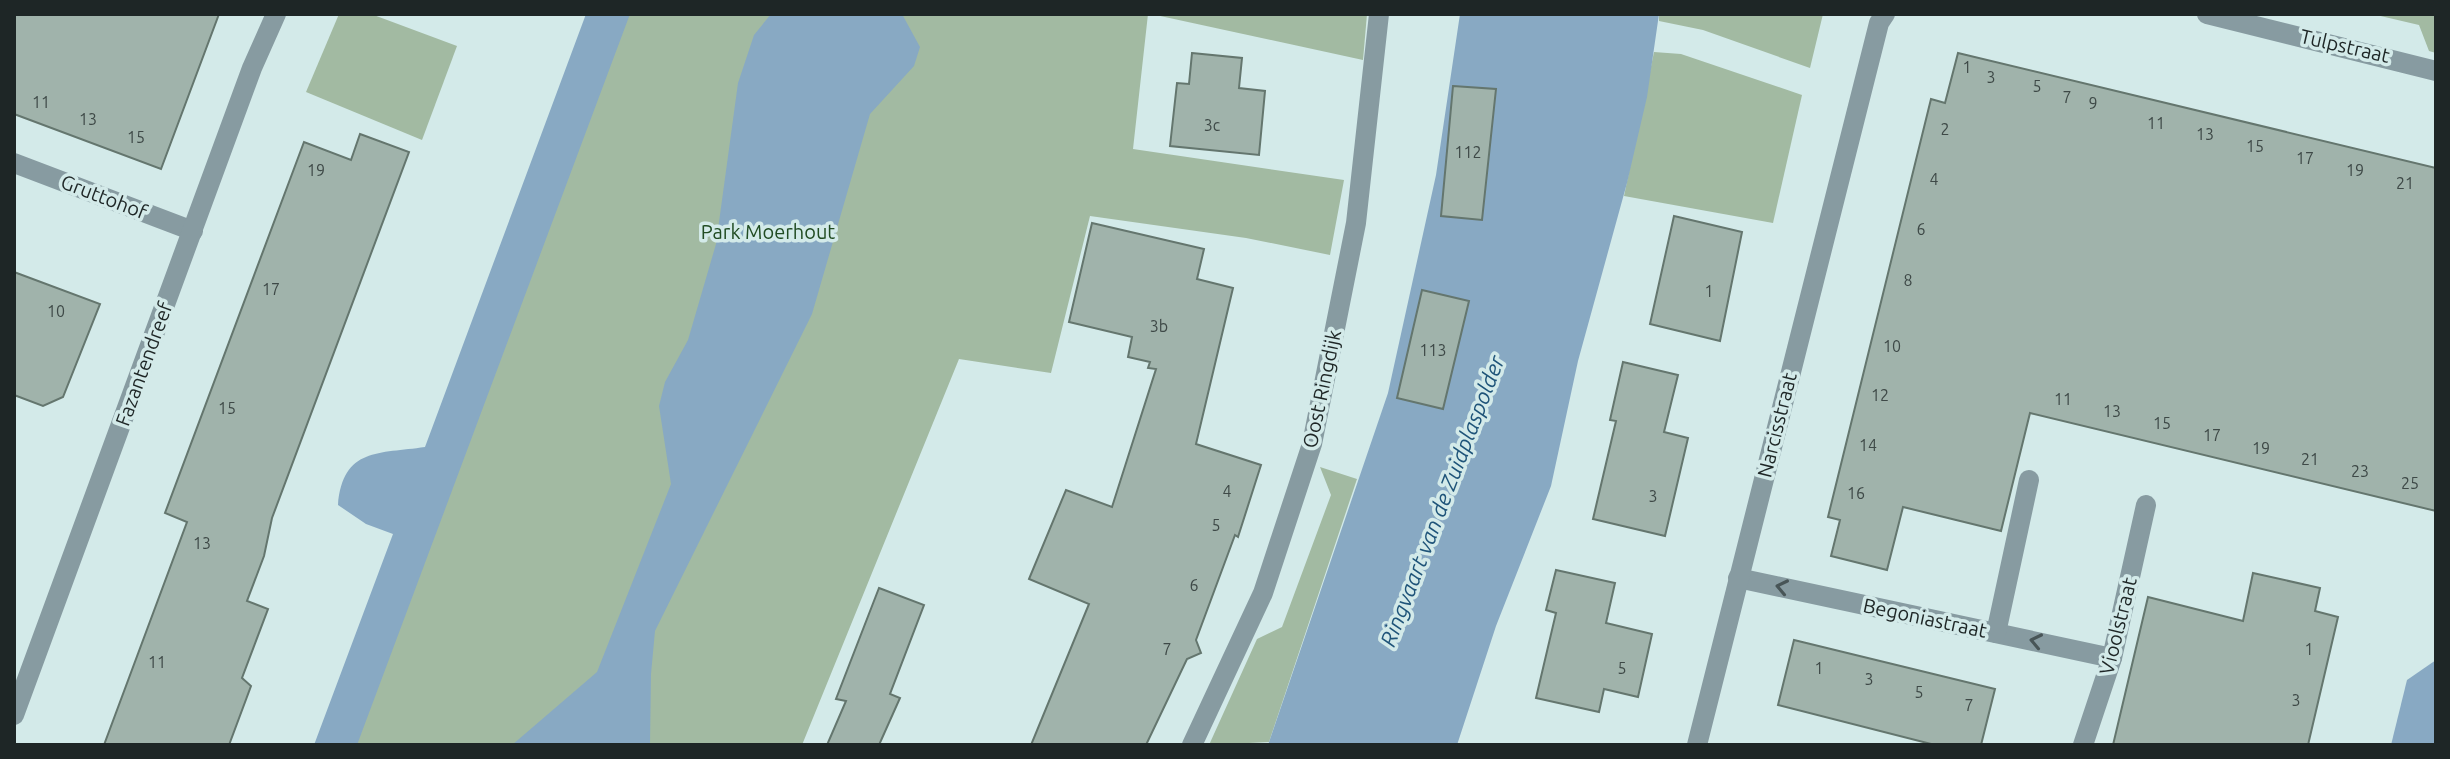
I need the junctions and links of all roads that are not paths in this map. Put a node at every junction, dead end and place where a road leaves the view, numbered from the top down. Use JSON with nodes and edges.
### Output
{"nodes":[{"id":1,"x":276,"y":14,"type":"edge"},
{"id":2,"x":1379,"y":14,"type":"edge"},
{"id":3,"x":1885,"y":14,"type":"edge"},
{"id":4,"x":2207,"y":14,"type":"edge"},
{"id":5,"x":2436,"y":71,"type":"edge"},
{"id":6,"x":14,"y":163,"type":"edge"},
{"id":7,"x":193,"y":231,"type":"junction"},
{"id":8,"x":2029,"y":480,"type":"dead end"},
{"id":9,"x":2146,"y":505,"type":"dead end"},
{"id":10,"x":1738,"y":578,"type":"junction"},
{"id":11,"x":1996,"y":633,"type":"junction"},
{"id":12,"x":2112,"y":658,"type":"junction"},
{"id":13,"x":14,"y":715,"type":"edge"},
{"id":14,"x":1192,"y":745,"type":"edge"},
{"id":15,"x":1697,"y":745,"type":"edge"},
{"id":16,"x":2083,"y":745,"type":"edge"}],
"edges":[{"from":1,"to":7,"type":"street","name":"Fazantendreef"},
{"from":2,"to":14,"type":"street","name":"Oost Ringdijk"},
{"from":3,"to":10,"type":"street","name":"Narcisstraat"},
{"from":4,"to":5,"type":"street","name":"Tulpstraat"},
{"from":6,"to":7,"type":"street","name":"Gruttohof"},
{"from":7,"to":13,"type":"street","name":"Fazantendreef"},
{"from":8,"to":11,"type":"street"},
{"from":9,"to":12,"type":"street","name":"Vioolstraat"},
{"from":11,"to":10,"type":"street","name":"Begoniastraat","one_way":true},
{"from":10,"to":15,"type":"street","name":"Narcisstraat"},
{"from":12,"to":11,"type":"street","name":"Begoniastraat","one_way":true},
{"from":12,"to":16,"type":"street","name":"Vioolstraat"}]}
